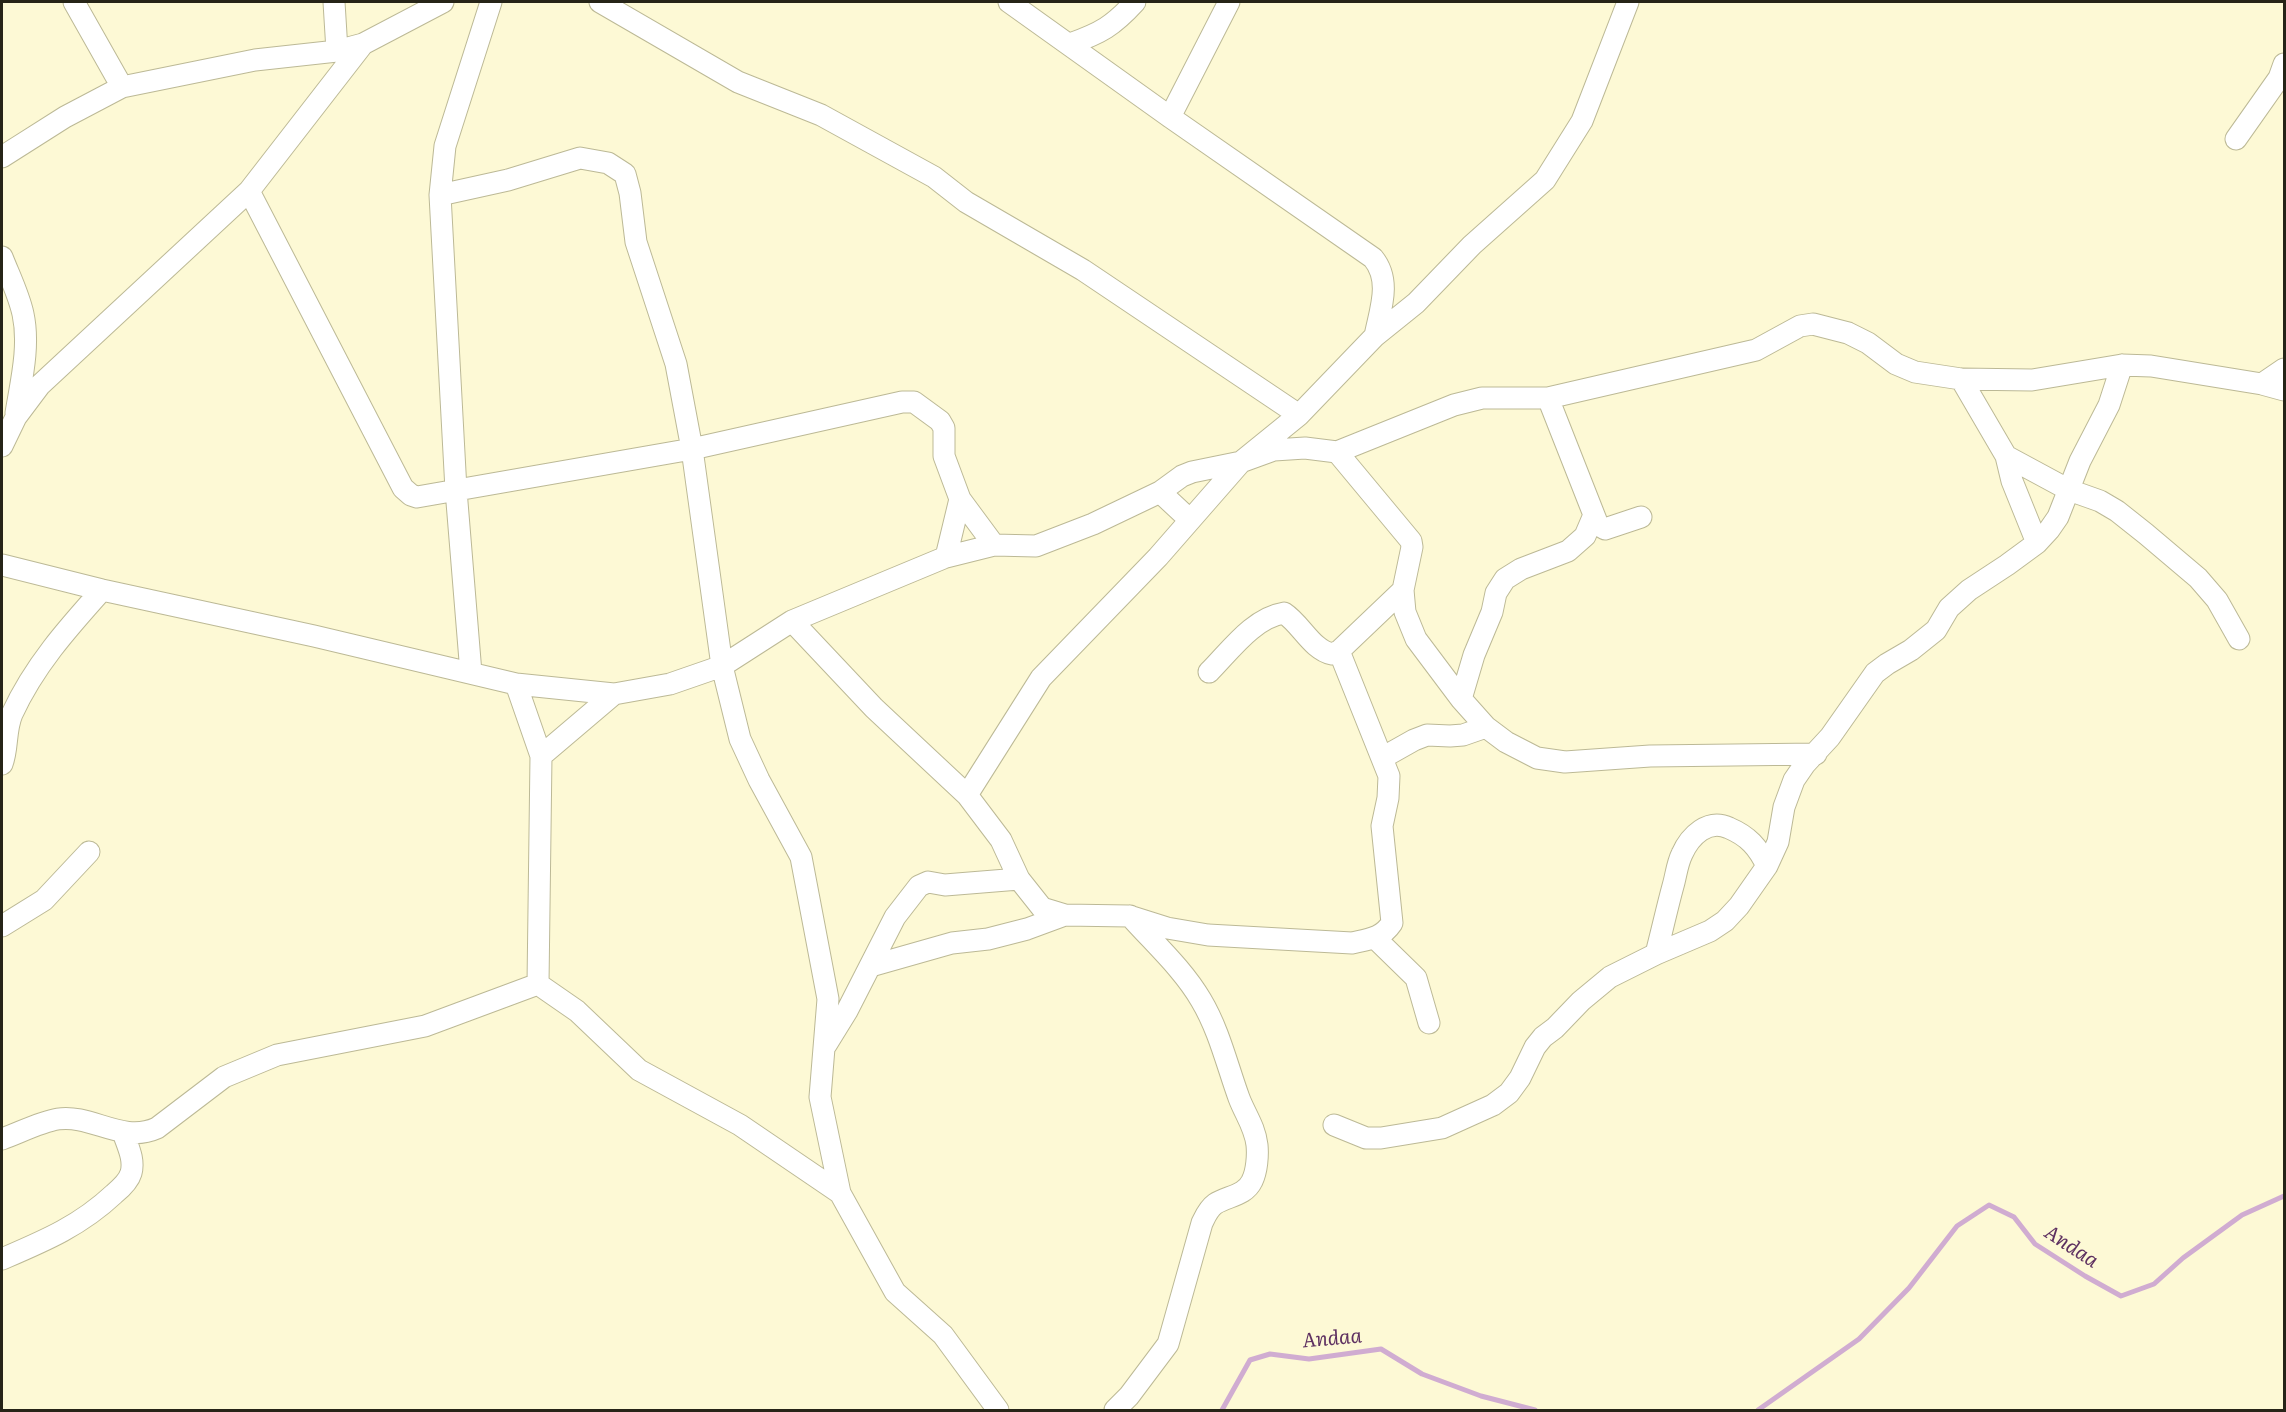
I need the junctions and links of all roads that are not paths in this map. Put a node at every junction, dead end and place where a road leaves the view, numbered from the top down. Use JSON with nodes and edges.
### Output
{"nodes":[{"id":1,"x":74,"y":2,"type":"edge"},
{"id":2,"x":334,"y":2,"type":"edge"},
{"id":3,"x":443,"y":2,"type":"edge"},
{"id":4,"x":600,"y":2,"type":"edge"},
{"id":5,"x":1009,"y":2,"type":"edge"},
{"id":6,"x":1135,"y":2,"type":"edge"},
{"id":7,"x":1229,"y":2,"type":"edge"},
{"id":8,"x":1628,"y":2,"type":"edge"},
{"id":9,"x":496,"y":3,"type":"edge"},
{"id":10,"x":363,"y":44,"type":"junction"},
{"id":11,"x":1070,"y":44,"type":"junction"},
{"id":12,"x":338,"y":51,"type":"junction"},
{"id":13,"x":2284,"y":64,"type":"edge"},
{"id":14,"x":122,"y":87,"type":"junction"},
{"id":15,"x":1170,"y":117,"type":"junction"},
{"id":16,"x":2236,"y":139,"type":"dead end"},
{"id":17,"x":2,"y":157,"type":"edge"},
{"id":18,"x":249,"y":190,"type":"junction"},
{"id":19,"x":440,"y":195,"type":"junction"},
{"id":20,"x":2,"y":256,"type":"edge"},
{"id":21,"x":1385,"y":289,"type":"junction"},
{"id":22,"x":1416,"y":303,"type":"junction"},
{"id":23,"x":1374,"y":336,"type":"junction"},
{"id":24,"x":2122,"y":364,"type":"junction"},
{"id":25,"x":2284,"y":369,"type":"edge"},
{"id":26,"x":1961,"y":379,"type":"junction"},
{"id":27,"x":2262,"y":384,"type":"junction"},
{"id":28,"x":2284,"y":390,"type":"edge"},
{"id":29,"x":1548,"y":398,"type":"junction"},
{"id":30,"x":1299,"y":415,"type":"junction"},
{"id":31,"x":16,"y":417,"type":"junction"},
{"id":32,"x":2,"y":446,"type":"edge"},
{"id":33,"x":692,"y":449,"type":"junction"},
{"id":34,"x":1337,"y":452,"type":"junction"},
{"id":35,"x":2006,"y":456,"type":"junction"},
{"id":36,"x":1241,"y":462,"type":"junction"},
{"id":37,"x":456,"y":490,"type":"junction"},
{"id":38,"x":2069,"y":490,"type":"junction"},
{"id":39,"x":1160,"y":492,"type":"junction"},
{"id":40,"x":960,"y":499,"type":"junction"},
{"id":41,"x":1594,"y":515,"type":"junction"},
{"id":42,"x":1641,"y":517,"type":"dead end"},
{"id":43,"x":1190,"y":520,"type":"junction"},
{"id":44,"x":2037,"y":543,"type":"junction"},
{"id":45,"x":994,"y":545,"type":"junction"},
{"id":46,"x":946,"y":557,"type":"junction"},
{"id":47,"x":2,"y":565,"type":"edge"},
{"id":48,"x":102,"y":590,"type":"junction"},
{"id":49,"x":1403,"y":590,"type":"junction"},
{"id":50,"x":792,"y":621,"type":"junction"},
{"id":51,"x":2239,"y":639,"type":"dead end"},
{"id":52,"x":1339,"y":651,"type":"junction"},
{"id":53,"x":722,"y":666,"type":"junction"},
{"id":54,"x":1209,"y":672,"type":"dead end"},
{"id":55,"x":471,"y":673,"type":"junction"},
{"id":56,"x":516,"y":684,"type":"junction"},
{"id":57,"x":614,"y":694,"type":"junction"},
{"id":58,"x":1461,"y":699,"type":"junction"},
{"id":59,"x":1486,"y":727,"type":"junction"},
{"id":60,"x":1815,"y":754,"type":"junction"},
{"id":61,"x":540,"y":756,"type":"junction"},
{"id":62,"x":1382,"y":758,"type":"junction"},
{"id":63,"x":2,"y":764,"type":"edge"},
{"id":64,"x":967,"y":795,"type":"junction"},
{"id":65,"x":89,"y":852,"type":"dead end"},
{"id":66,"x":1767,"y":866,"type":"junction"},
{"id":67,"x":1019,"y":879,"type":"junction"},
{"id":68,"x":1065,"y":915,"type":"junction"},
{"id":69,"x":1130,"y":916,"type":"junction"},
{"id":70,"x":2,"y":926,"type":"edge"},
{"id":71,"x":1375,"y":938,"type":"junction"},
{"id":72,"x":1656,"y":954,"type":"junction"},
{"id":73,"x":871,"y":966,"type":"junction"},
{"id":74,"x":538,"y":984,"type":"junction"},
{"id":75,"x":1429,"y":1023,"type":"dead end"},
{"id":76,"x":824,"y":1048,"type":"junction"},
{"id":77,"x":1334,"y":1125,"type":"dead end"},
{"id":78,"x":123,"y":1132,"type":"junction"},
{"id":79,"x":2,"y":1139,"type":"edge"},
{"id":80,"x":840,"y":1193,"type":"junction"},
{"id":81,"x":2,"y":1259,"type":"edge"},
{"id":82,"x":998,"y":1410,"type":"edge"},
{"id":83,"x":1115,"y":1410,"type":"edge"}],
"edges":[{"from":1,"to":14,"type":"street"},
{"from":2,"to":12,"type":"street"},
{"from":3,"to":10,"type":"street"},
{"from":4,"to":30,"type":"street"},
{"from":5,"to":11,"type":"street"},
{"from":6,"to":11,"type":"street"},
{"from":7,"to":15,"type":"street"},
{"from":8,"to":22,"type":"street"},
{"from":9,"to":19,"type":"street"},
{"from":10,"to":12,"type":"street"},
{"from":10,"to":18,"type":"street"},
{"from":11,"to":15,"type":"street"},
{"from":12,"to":14,"type":"street"},
{"from":13,"to":16,"type":"street"},
{"from":14,"to":17,"type":"street"},
{"from":15,"to":21,"type":"street"},
{"from":18,"to":31,"type":"street"},
{"from":18,"to":37,"type":"street"},
{"from":19,"to":33,"type":"street"},
{"from":19,"to":37,"type":"street"},
{"from":20,"to":31,"type":"street"},
{"from":21,"to":22,"type":"street"},
{"from":21,"to":23,"type":"street"},
{"from":22,"to":23,"type":"street"},
{"from":23,"to":30,"type":"street"},
{"from":24,"to":26,"type":"street"},
{"from":24,"to":27,"type":"street"},
{"from":24,"to":38,"type":"street"},
{"from":25,"to":27,"type":"street"},
{"from":26,"to":29,"type":"street"},
{"from":26,"to":35,"type":"street"},
{"from":27,"to":28,"type":"street"},
{"from":29,"to":34,"type":"street"},
{"from":29,"to":41,"type":"street"},
{"from":30,"to":36,"type":"street"},
{"from":31,"to":32,"type":"street"},
{"from":33,"to":37,"type":"street"},
{"from":33,"to":40,"type":"street"},
{"from":33,"to":53,"type":"street"},
{"from":34,"to":36,"type":"street"},
{"from":34,"to":49,"type":"street"},
{"from":35,"to":38,"type":"street"},
{"from":35,"to":44,"type":"street"},
{"from":36,"to":39,"type":"street"},
{"from":36,"to":43,"type":"street"},
{"from":37,"to":55,"type":"street"},
{"from":38,"to":44,"type":"street"},
{"from":38,"to":51,"type":"street"},
{"from":39,"to":43,"type":"street"},
{"from":39,"to":45,"type":"street"},
{"from":40,"to":45,"type":"street"},
{"from":40,"to":46,"type":"street"},
{"from":41,"to":42,"type":"street"},
{"from":41,"to":58,"type":"street"},
{"from":43,"to":64,"type":"street"},
{"from":44,"to":60,"type":"street"},
{"from":45,"to":46,"type":"street"},
{"from":46,"to":50,"type":"street"},
{"from":47,"to":48,"type":"street"},
{"from":48,"to":55,"type":"street"},
{"from":48,"to":63,"type":"street"},
{"from":49,"to":52,"type":"street"},
{"from":49,"to":58,"type":"street"},
{"from":50,"to":53,"type":"street"},
{"from":50,"to":64,"type":"street"},
{"from":52,"to":54,"type":"street"},
{"from":52,"to":62,"type":"street"},
{"from":53,"to":57,"type":"street"},
{"from":53,"to":76,"type":"street"},
{"from":55,"to":56,"type":"street"},
{"from":56,"to":57,"type":"street"},
{"from":56,"to":61,"type":"street"},
{"from":57,"to":61,"type":"street"},
{"from":58,"to":59,"type":"street"},
{"from":59,"to":60,"type":"street"},
{"from":59,"to":62,"type":"street"},
{"from":60,"to":66,"type":"street"},
{"from":61,"to":74,"type":"street"},
{"from":62,"to":71,"type":"street"},
{"from":64,"to":67,"type":"street"},
{"from":65,"to":70,"type":"street"},
{"from":66,"to":72,"type":"street"},
{"from":66,"to":72,"type":"street"},
{"from":67,"to":68,"type":"street"},
{"from":67,"to":73,"type":"street"},
{"from":68,"to":69,"type":"street"},
{"from":68,"to":73,"type":"street"},
{"from":69,"to":71,"type":"street"},
{"from":69,"to":83,"type":"street"},
{"from":71,"to":75,"type":"street"},
{"from":72,"to":77,"type":"street"},
{"from":73,"to":76,"type":"street"},
{"from":74,"to":78,"type":"street"},
{"from":74,"to":80,"type":"street"},
{"from":76,"to":80,"type":"street"},
{"from":78,"to":79,"type":"street"},
{"from":78,"to":81,"type":"street"},
{"from":80,"to":82,"type":"street"}]}
